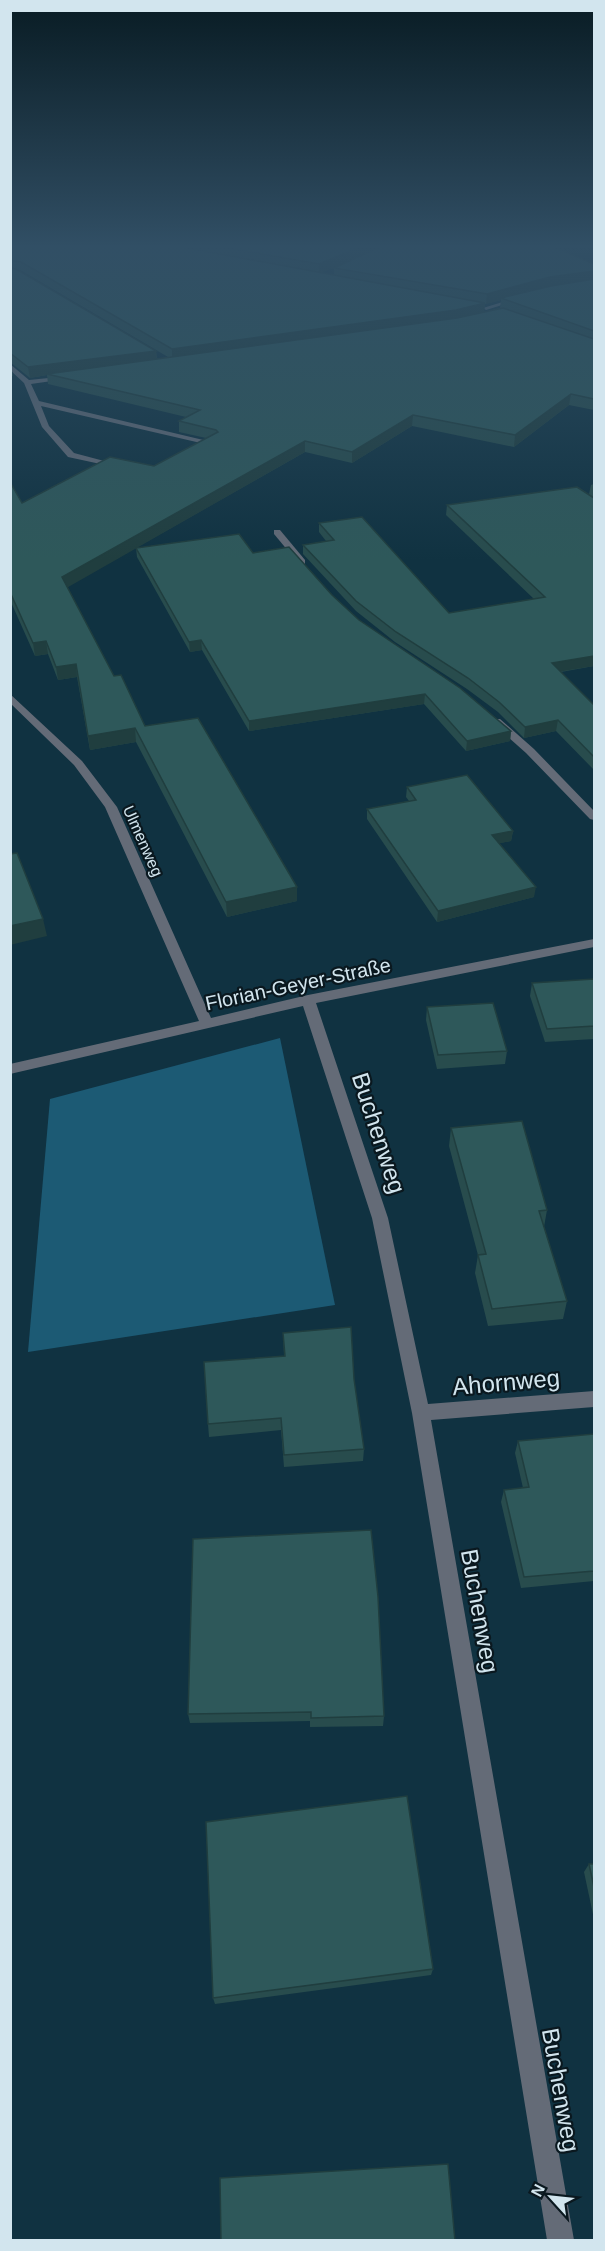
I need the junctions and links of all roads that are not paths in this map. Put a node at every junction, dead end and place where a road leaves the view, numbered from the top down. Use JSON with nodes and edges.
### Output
{"nodes":[{"id":1,"x":10,"y":366,"type":"edge"},
{"id":2,"x":71,"y":377,"type":"edge"},
{"id":3,"x":27,"y":382,"type":"junction"},
{"id":4,"x":37,"y":403,"type":"junction"},
{"id":5,"x":192,"y":453,"type":"edge"},
{"id":6,"x":133,"y":470,"type":"edge"},
{"id":7,"x":277,"y":532,"type":"dead end"},
{"id":8,"x":312,"y":575,"type":"edge"},
{"id":9,"x":10,"y":697,"type":"edge"},
{"id":10,"x":491,"y":716,"type":"edge"},
{"id":11,"x":594,"y":817,"type":"edge"},
{"id":12,"x":594,"y":943,"type":"edge"},
{"id":13,"x":308,"y":1000,"type":"junction"},
{"id":14,"x":207,"y":1024,"type":"junction"},
{"id":15,"x":10,"y":1069,"type":"edge"},
{"id":16,"x":594,"y":1399,"type":"edge"},
{"id":17,"x":421,"y":1413,"type":"junction"},
{"id":18,"x":561,"y":2241,"type":"edge"}],
"edges":[{"from":1,"to":3,"type":"street"},
{"from":2,"to":3,"type":"street"},
{"from":3,"to":4,"type":"street"},
{"from":4,"to":5,"type":"street"},
{"from":4,"to":6,"type":"street"},
{"from":7,"to":8,"type":"street"},
{"from":9,"to":14,"type":"street","name":"Ulmenweg"},
{"from":10,"to":11,"type":"street"},
{"from":12,"to":13,"type":"street","name":"Florian-Geyer-Straße"},
{"from":13,"to":14,"type":"street","name":"Florian-Geyer-Straße"},
{"from":13,"to":17,"type":"street","name":"Buchenweg"},
{"from":14,"to":15,"type":"street","name":"Florian-Geyer-Straße"},
{"from":16,"to":17,"type":"street","name":"Ahornweg"},
{"from":17,"to":18,"type":"street","name":"Buchenweg"}]}
